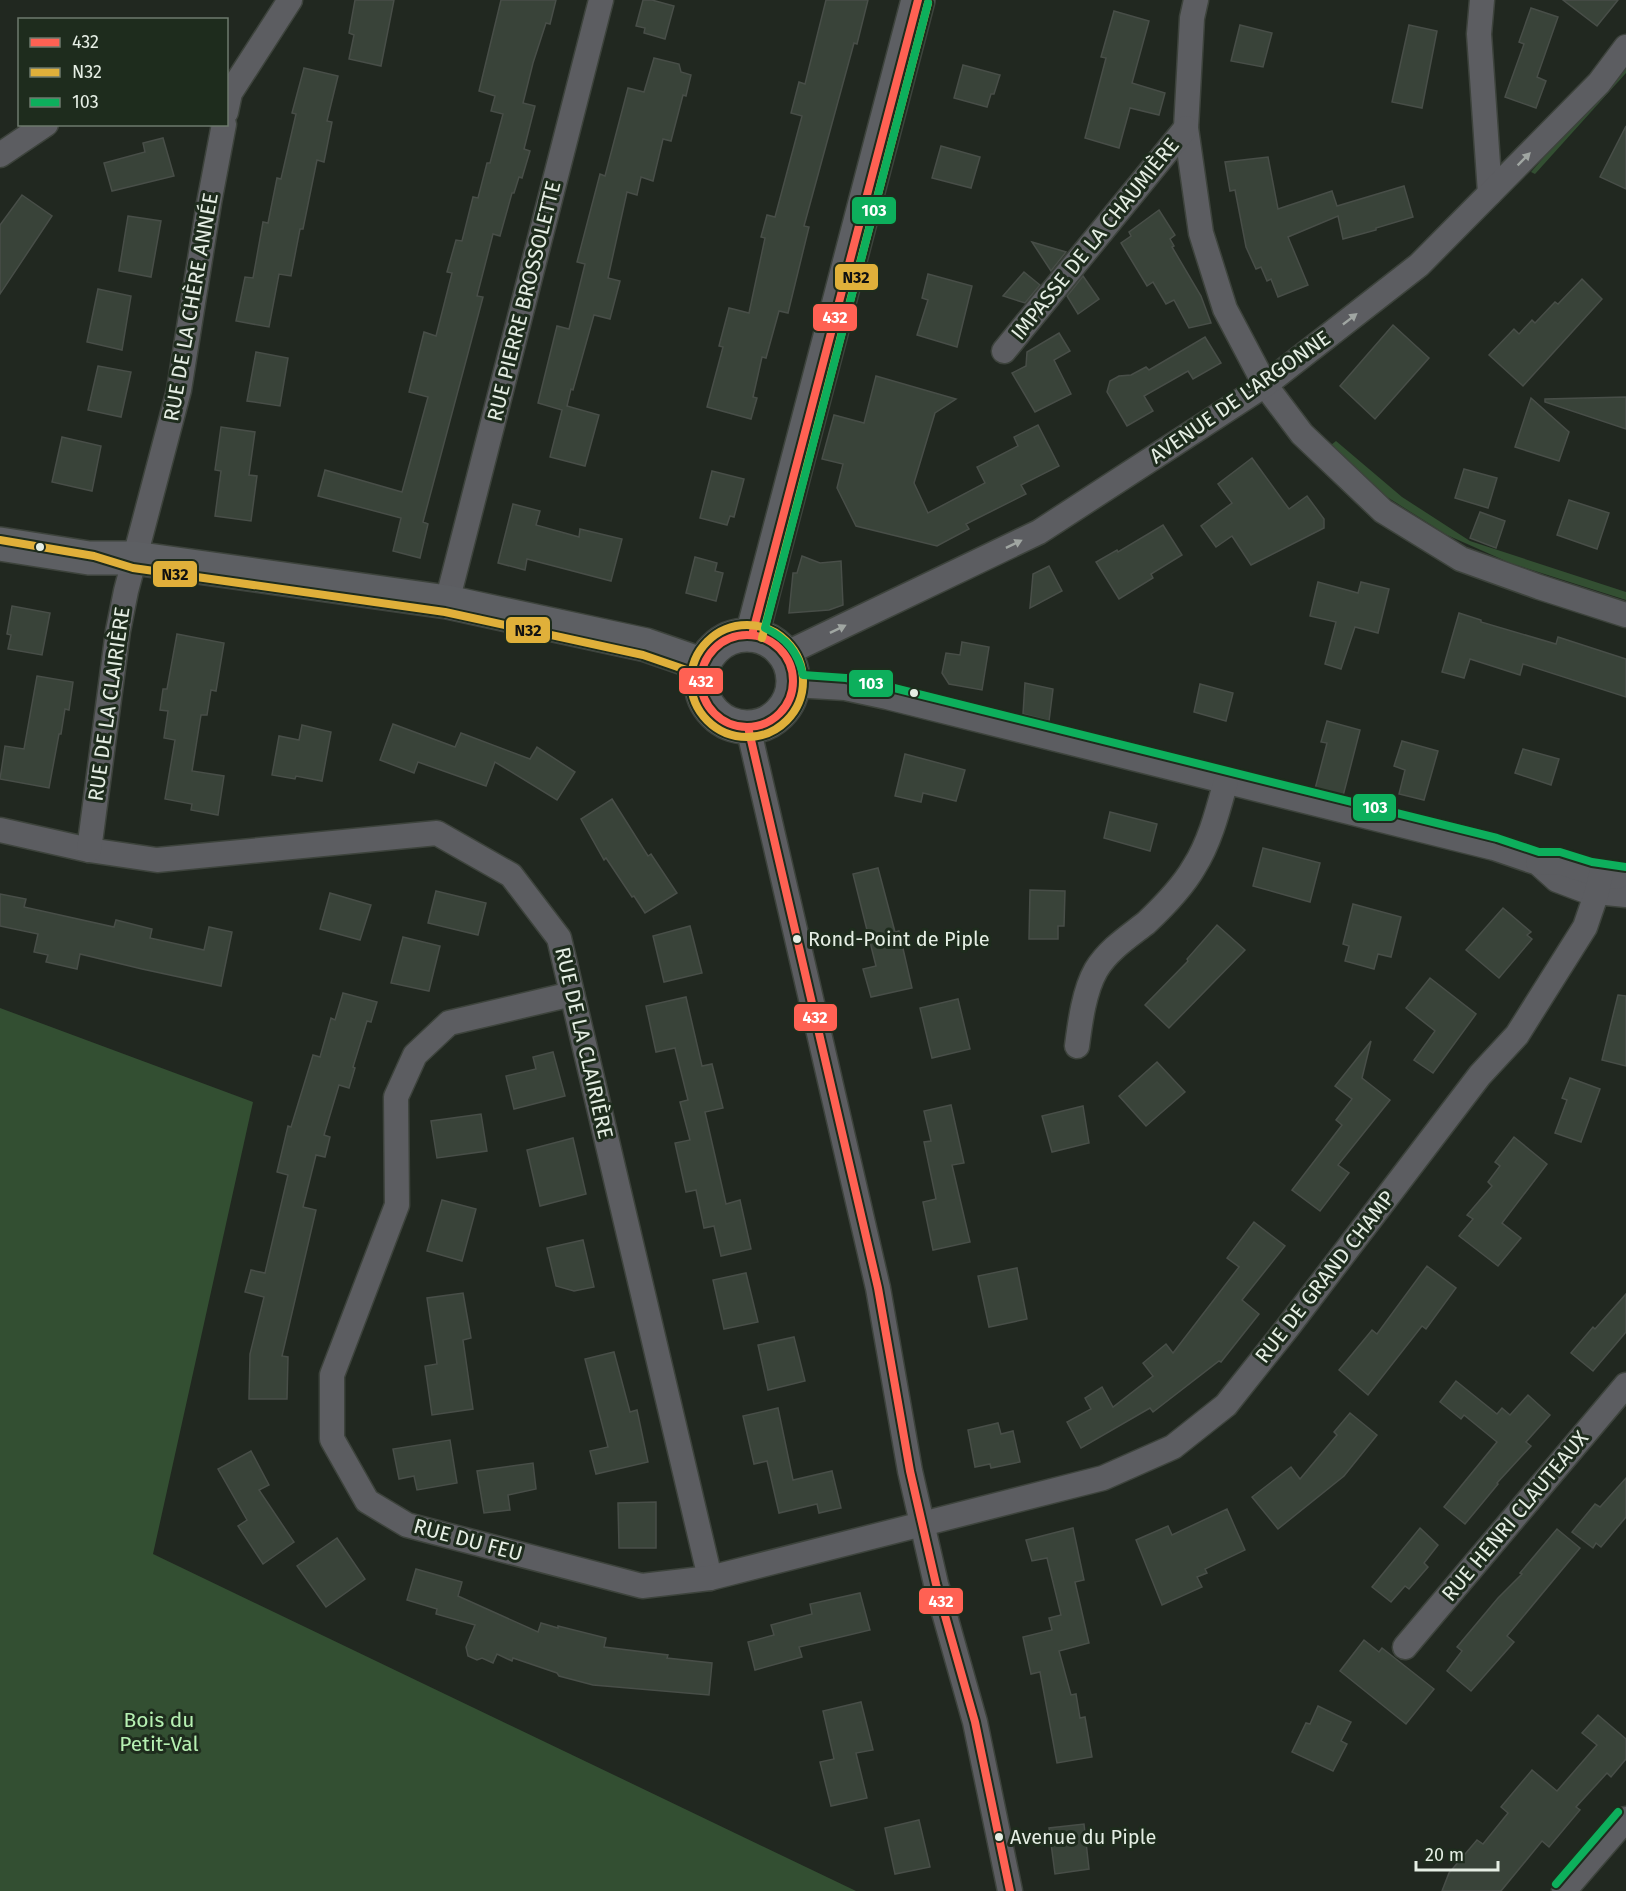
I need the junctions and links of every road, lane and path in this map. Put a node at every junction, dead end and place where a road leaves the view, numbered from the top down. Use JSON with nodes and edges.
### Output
{"nodes":[{"id":1,"x":290,"y":0,"type":"edge"},
{"id":2,"x":601,"y":0,"type":"edge"},
{"id":3,"x":918,"y":0,"type":"edge"},
{"id":4,"x":1197,"y":0,"type":"edge"},
{"id":5,"x":1482,"y":0,"type":"edge"},
{"id":6,"x":1626,"y":47,"type":"edge"},
{"id":7,"x":228,"y":99,"type":"edge"},
{"id":8,"x":43,"y":126,"type":"edge"},
{"id":9,"x":224,"y":126,"type":"edge"},
{"id":10,"x":1186,"y":128,"type":"junction"},
{"id":11,"x":0,"y":155,"type":"edge"},
{"id":12,"x":1490,"y":193,"type":"junction"},
{"id":13,"x":1004,"y":351,"type":"dead end"},
{"id":14,"x":1265,"y":385,"type":"junction"},
{"id":15,"x":0,"y":530,"type":"edge"},
{"id":16,"x":0,"y":544,"type":"edge"},
{"id":17,"x":134,"y":558,"type":"junction"},
{"id":18,"x":447,"y":602,"type":"junction"},
{"id":19,"x":1626,"y":615,"type":"edge"},
{"id":20,"x":752,"y":635,"type":"junction"},
{"id":21,"x":785,"y":654,"type":"junction"},
{"id":22,"x":704,"y":665,"type":"junction"},
{"id":23,"x":794,"y":685,"type":"junction"},
{"id":24,"x":748,"y":727,"type":"junction"},
{"id":25,"x":1226,"y":781,"type":"junction"},
{"id":26,"x":0,"y":830,"type":"edge"},
{"id":27,"x":89,"y":850,"type":"junction"},
{"id":28,"x":1626,"y":878,"type":"edge"},
{"id":29,"x":1599,"y":883,"type":"junction"},
{"id":30,"x":1626,"y":895,"type":"edge"},
{"id":31,"x":572,"y":994,"type":"junction"},
{"id":32,"x":1077,"y":1046,"type":"dead end"},
{"id":33,"x":1626,"y":1385,"type":"edge"},
{"id":34,"x":922,"y":1524,"type":"junction"},
{"id":35,"x":711,"y":1578,"type":"junction"},
{"id":36,"x":1405,"y":1647,"type":"dead end"},
{"id":37,"x":1626,"y":1819,"type":"edge"},
{"id":38,"x":1010,"y":1891,"type":"edge"},
{"id":39,"x":1564,"y":1891,"type":"edge"}],
"edges":[{"from":1,"to":7,"type":"street"},
{"from":2,"to":18,"type":"street","name":"RUE PIERRE BROSSOLETTE"},
{"from":3,"to":20,"type":"street"},
{"from":4,"to":10,"type":"street"},
{"from":5,"to":12,"type":"street"},
{"from":12,"to":6,"type":"street","name":"AVENUE DE L'ARGONNE","one_way":true},
{"from":8,"to":11,"type":"street"},
{"from":9,"to":17,"type":"street","name":"RUE DE LA CHÈRE ANNÉE"},
{"from":10,"to":13,"type":"street","name":"IMPASSE DE LA CHAUMIÈRE"},
{"from":10,"to":14,"type":"street"},
{"from":14,"to":12,"type":"street","name":"AVENUE DE L'ARGONNE","one_way":true},
{"from":14,"to":19,"type":"street"},
{"from":21,"to":14,"type":"street","name":"AVENUE DE L'ARGONNE","one_way":true},
{"from":15,"to":17,"type":"street"},
{"from":16,"to":17,"type":"street"},
{"from":17,"to":18,"type":"street"},
{"from":17,"to":27,"type":"street","name":"RUE DE LA CLAIRIÈRE"},
{"from":18,"to":22,"type":"street"},
{"from":20,"to":21,"type":"street"},
{"from":20,"to":22,"type":"street"},
{"from":21,"to":23,"type":"street"},
{"from":22,"to":24,"type":"street"},
{"from":23,"to":24,"type":"street"},
{"from":23,"to":25,"type":"street"},
{"from":24,"to":34,"type":"street"},
{"from":25,"to":29,"type":"street"},
{"from":25,"to":32,"type":"street"},
{"from":26,"to":27,"type":"street","name":"RUE DE LA CLAIRIÈRE"},
{"from":27,"to":31,"type":"street","name":"RUE DE LA CLAIRIÈRE"},
{"from":28,"to":29,"type":"street"},
{"from":29,"to":30,"type":"street"},
{"from":29,"to":34,"type":"street","name":"RUE DE GRAND CHAMP"},
{"from":31,"to":35,"type":"street","name":"RUE DE LA CLAIRIÈRE"},
{"from":31,"to":35,"type":"street","name":"RUE DU FEU"},
{"from":33,"to":36,"type":"street","name":"RUE HENRI CLAUTEAUX"},
{"from":34,"to":35,"type":"street","name":"RUE DU FEU"},
{"from":34,"to":38,"type":"street"},
{"from":37,"to":39,"type":"street"}]}
